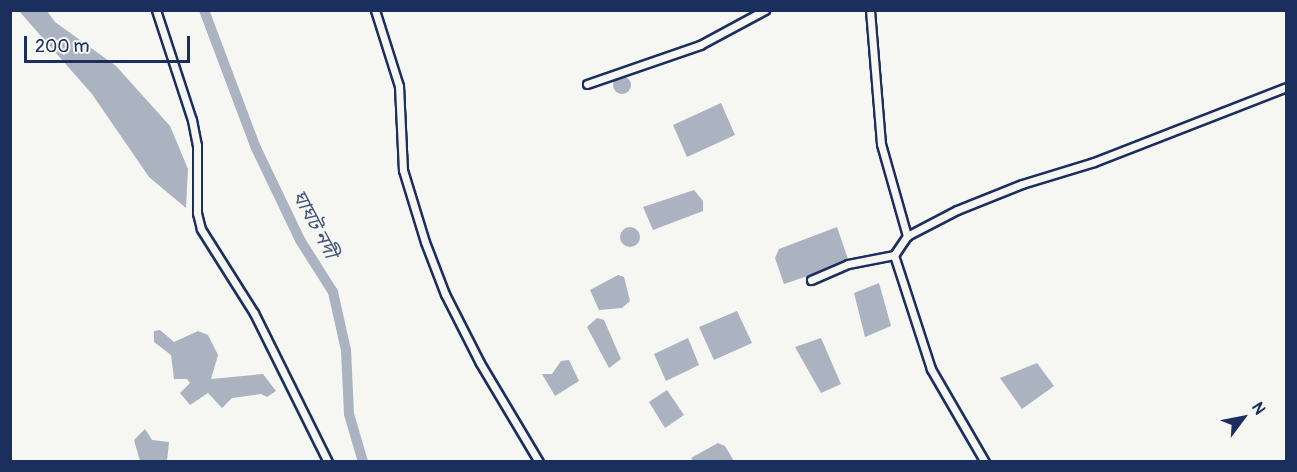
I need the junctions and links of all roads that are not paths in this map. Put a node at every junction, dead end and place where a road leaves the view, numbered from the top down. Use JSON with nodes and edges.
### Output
{"nodes":[{"id":1,"x":156,"y":10,"type":"edge"},
{"id":2,"x":375,"y":10,"type":"edge"},
{"id":3,"x":765,"y":10,"type":"edge"},
{"id":4,"x":870,"y":10,"type":"edge"},
{"id":5,"x":587,"y":84,"type":"dead end"},
{"id":6,"x":1287,"y":87,"type":"edge"},
{"id":7,"x":907,"y":236,"type":"junction"},
{"id":8,"x":894,"y":255,"type":"junction"},
{"id":9,"x":811,"y":280,"type":"dead end"},
{"id":10,"x":328,"y":462,"type":"edge"},
{"id":11,"x":539,"y":462,"type":"edge"},
{"id":12,"x":985,"y":462,"type":"edge"}],
"edges":[{"from":1,"to":10,"type":"street"},
{"from":2,"to":11,"type":"street"},
{"from":3,"to":5,"type":"street"},
{"from":4,"to":7,"type":"street"},
{"from":6,"to":7,"type":"street"},
{"from":7,"to":8,"type":"street"},
{"from":8,"to":9,"type":"street"},
{"from":8,"to":12,"type":"street"}]}
